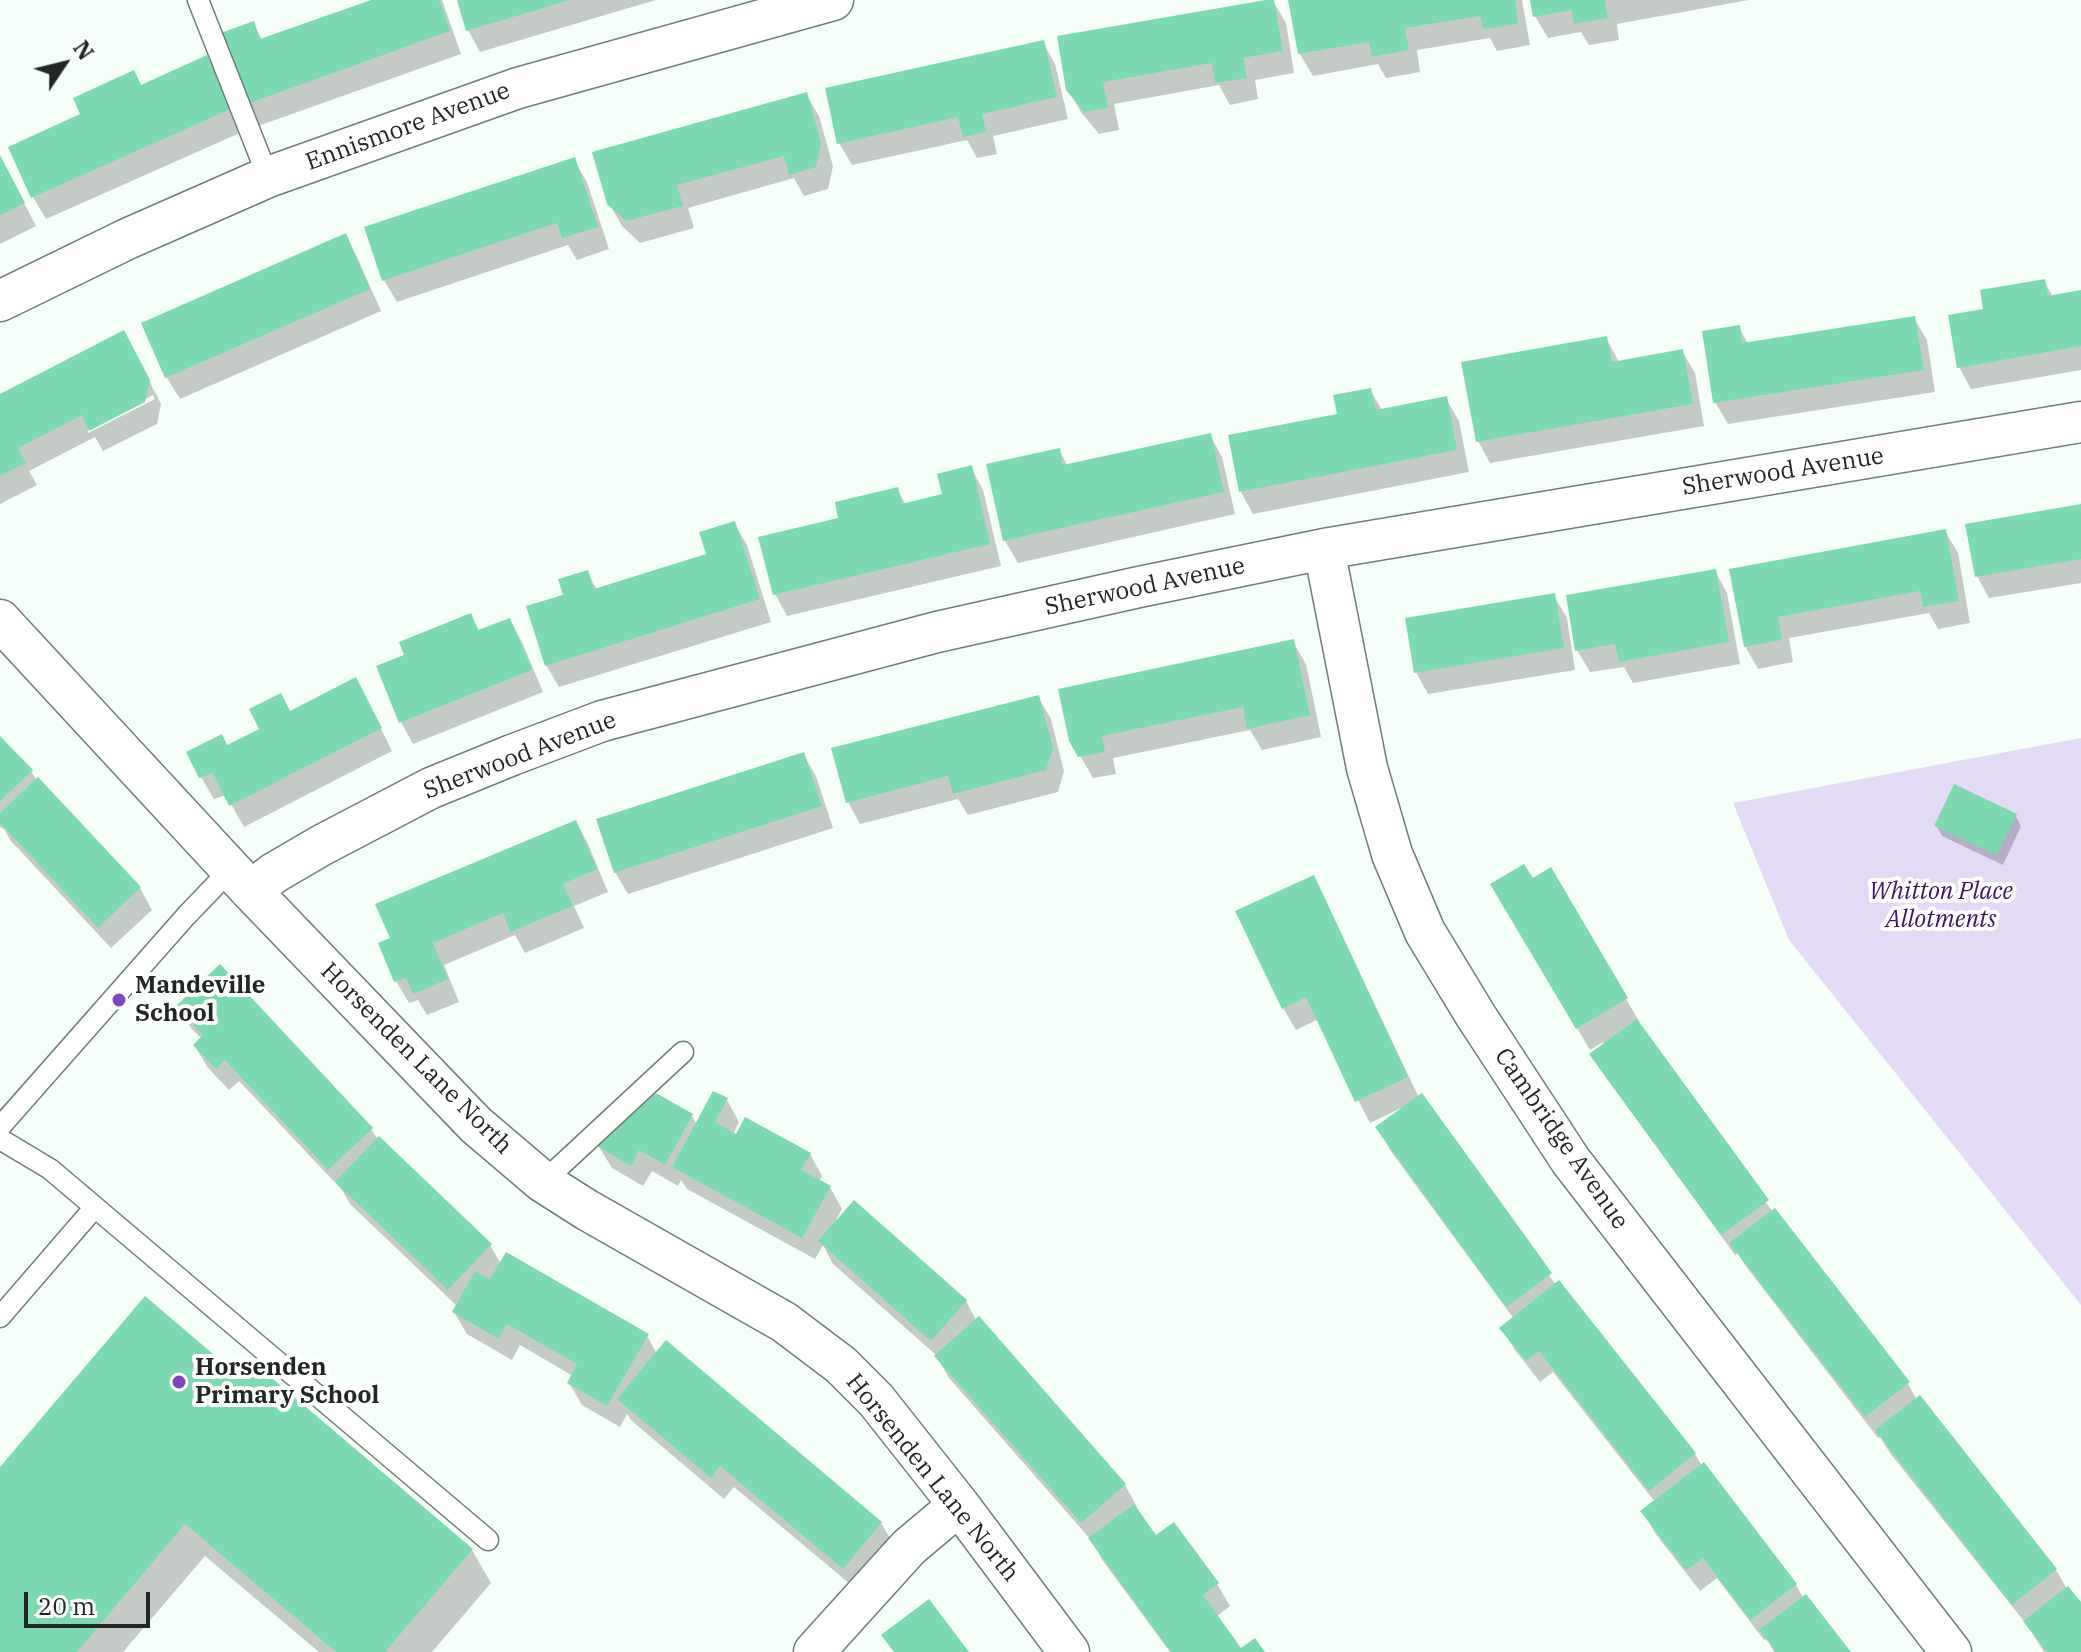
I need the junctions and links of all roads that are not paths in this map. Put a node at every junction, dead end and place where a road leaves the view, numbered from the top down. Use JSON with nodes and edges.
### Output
{"nodes":[{"id":1,"x":198,"y":0,"type":"edge"},
{"id":2,"x":833,"y":0,"type":"edge"},
{"id":3,"x":268,"y":177,"type":"junction"},
{"id":4,"x":0,"y":301,"type":"edge"},
{"id":5,"x":2081,"y":422,"type":"edge"},
{"id":6,"x":1324,"y":549,"type":"junction"},
{"id":7,"x":0,"y":620,"type":"edge"},
{"id":8,"x":241,"y":879,"type":"junction"},
{"id":9,"x":683,"y":1052,"type":"dead end"},
{"id":10,"x":0,"y":1127,"type":"edge"},
{"id":11,"x":0,"y":1139,"type":"edge"},
{"id":12,"x":543,"y":1182,"type":"junction"},
{"id":13,"x":95,"y":1207,"type":"junction"},
{"id":14,"x":0,"y":1317,"type":"edge"},
{"id":15,"x":959,"y":1505,"type":"junction"},
{"id":16,"x":488,"y":1540,"type":"dead end"},
{"id":17,"x":814,"y":1652,"type":"edge"},
{"id":18,"x":1069,"y":1652,"type":"edge"},
{"id":19,"x":1951,"y":1652,"type":"edge"}],
"edges":[{"from":1,"to":3,"type":"lane"},
{"from":2,"to":3,"type":"street","name":"Ennismore Avenue"},
{"from":3,"to":4,"type":"street","name":"Ennismore Avenue"},
{"from":5,"to":6,"type":"street","name":"Sherwood Avenue"},
{"from":6,"to":8,"type":"street","name":"Sherwood Avenue"},
{"from":6,"to":19,"type":"street","name":"Cambridge Avenue"},
{"from":7,"to":8,"type":"street","name":"Horsenden Lane North"},
{"from":8,"to":10,"type":"lane"},
{"from":8,"to":12,"type":"street","name":"Horsenden Lane North"},
{"from":9,"to":12,"type":"lane"},
{"from":11,"to":13,"type":"lane"},
{"from":12,"to":15,"type":"street","name":"Horsenden Lane North"},
{"from":13,"to":14,"type":"lane"},
{"from":13,"to":16,"type":"lane"},
{"from":15,"to":17,"type":"street"},
{"from":15,"to":18,"type":"street","name":"Horsenden Lane North"}]}
